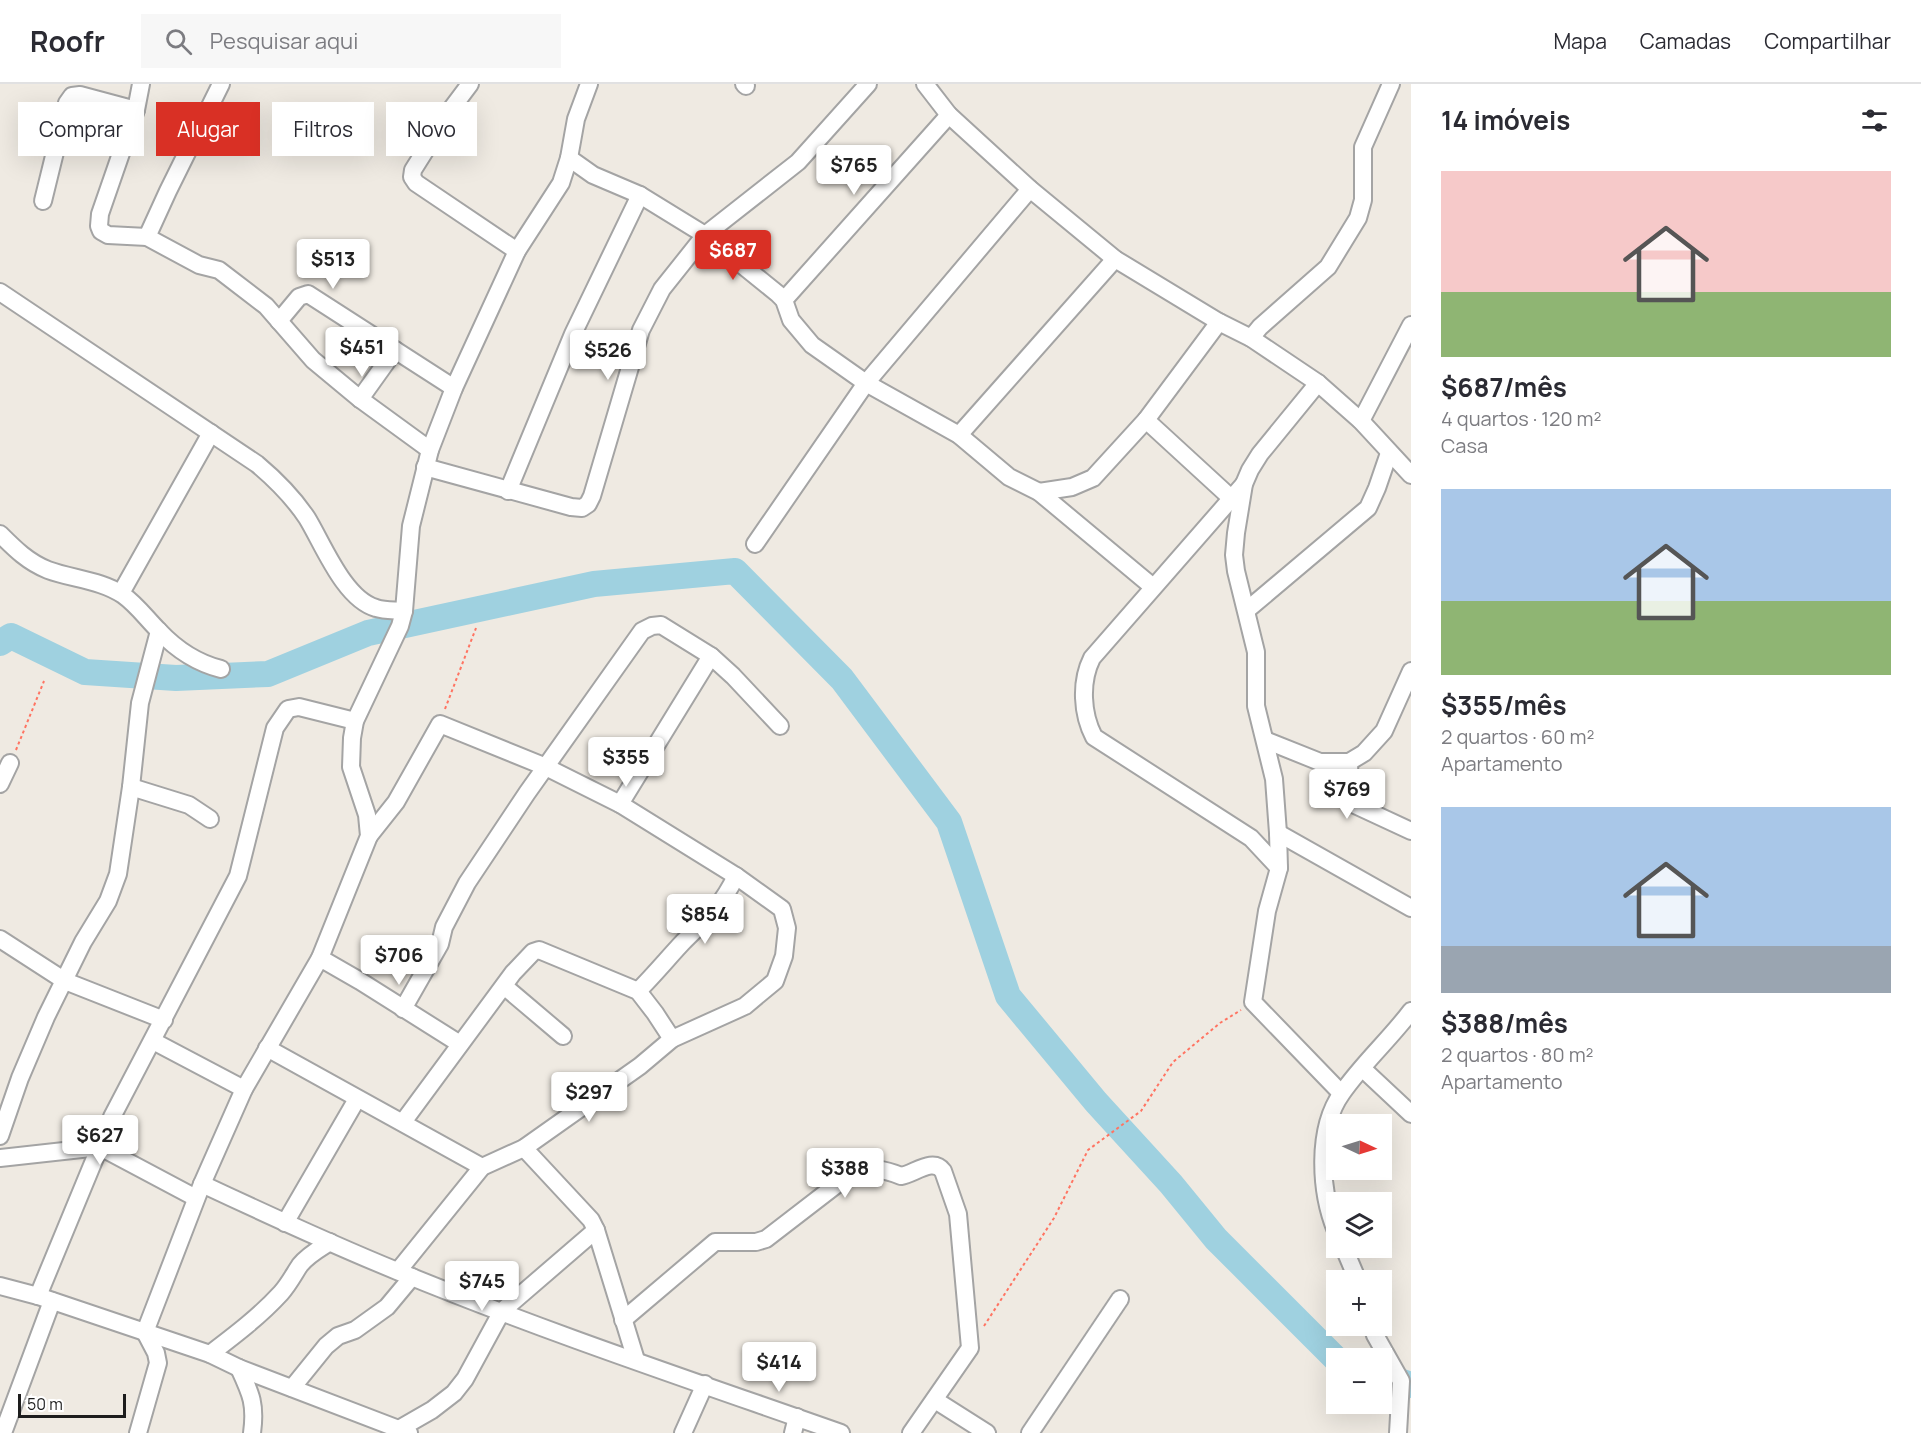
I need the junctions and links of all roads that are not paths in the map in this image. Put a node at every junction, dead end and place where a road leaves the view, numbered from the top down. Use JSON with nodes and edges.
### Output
{"nodes":[{"id":1,"x":141,"y":84,"type":"edge"},
{"id":2,"x":221,"y":84,"type":"edge"},
{"id":3,"x":470,"y":84,"type":"edge"},
{"id":4,"x":589,"y":84,"type":"edge"},
{"id":5,"x":868,"y":84,"type":"edge"},
{"id":6,"x":925,"y":84,"type":"edge"},
{"id":7,"x":1391,"y":84,"type":"edge"},
{"id":8,"x":68,"y":102,"type":"edge"},
{"id":9,"x":106,"y":102,"type":"edge"},
{"id":10,"x":138,"y":102,"type":"edge"},
{"id":11,"x":949,"y":115,"type":"junction"},
{"id":12,"x":54,"y":156,"type":"edge"},
{"id":13,"x":120,"y":156,"type":"edge"},
{"id":14,"x":569,"y":158,"type":"junction"},
{"id":15,"x":593,"y":175,"type":"junction"},
{"id":16,"x":561,"y":183,"type":"junction"},
{"id":17,"x":1030,"y":189,"type":"junction"},
{"id":18,"x":640,"y":195,"type":"junction"},
{"id":19,"x":43,"y":201,"type":"dead end"},
{"id":20,"x":705,"y":235,"type":"junction"},
{"id":21,"x":147,"y":237,"type":"junction"},
{"id":22,"x":518,"y":251,"type":"junction"},
{"id":23,"x":1115,"y":259,"type":"junction"},
{"id":24,"x":0,"y":292,"type":"edge"},
{"id":25,"x":784,"y":300,"type":"junction"},
{"id":26,"x":279,"y":321,"type":"junction"},
{"id":27,"x":1219,"y":322,"type":"junction"},
{"id":28,"x":1411,"y":325,"type":"edge"},
{"id":29,"x":1251,"y":338,"type":"junction"},
{"id":30,"x":395,"y":350,"type":"junction"},
{"id":31,"x":866,"y":383,"type":"junction"},
{"id":32,"x":1318,"y":383,"type":"junction"},
{"id":33,"x":454,"y":388,"type":"junction"},
{"id":34,"x":360,"y":399,"type":"junction"},
{"id":35,"x":1146,"y":420,"type":"junction"},
{"id":36,"x":1360,"y":421,"type":"junction"},
{"id":37,"x":211,"y":433,"type":"junction"},
{"id":38,"x":959,"y":435,"type":"junction"},
{"id":39,"x":430,"y":450,"type":"junction"},
{"id":40,"x":1389,"y":453,"type":"junction"},
{"id":41,"x":425,"y":467,"type":"junction"},
{"id":42,"x":1411,"y":475,"type":"edge"},
{"id":43,"x":1244,"y":484,"type":"junction"},
{"id":44,"x":508,"y":491,"type":"junction"},
{"id":45,"x":1039,"y":492,"type":"junction"},
{"id":46,"x":1230,"y":498,"type":"junction"},
{"id":47,"x":0,"y":534,"type":"edge"},
{"id":48,"x":755,"y":544,"type":"dead end"},
{"id":49,"x":1153,"y":587,"type":"junction"},
{"id":50,"x":121,"y":593,"type":"junction"},
{"id":51,"x":1247,"y":610,"type":"junction"},
{"id":52,"x":404,"y":611,"type":"junction"},
{"id":53,"x":159,"y":631,"type":"junction"},
{"id":54,"x":711,"y":656,"type":"junction"},
{"id":55,"x":221,"y":669,"type":"dead end"},
{"id":56,"x":1411,"y":671,"type":"edge"},
{"id":57,"x":355,"y":721,"type":"junction"},
{"id":58,"x":780,"y":726,"type":"dead end"},
{"id":59,"x":1265,"y":740,"type":"junction"},
{"id":60,"x":1349,"y":762,"type":"junction"},
{"id":61,"x":10,"y":763,"type":"road end"},
{"id":62,"x":546,"y":767,"type":"junction"},
{"id":63,"x":0,"y":784,"type":"edge"},
{"id":64,"x":131,"y":787,"type":"junction"},
{"id":65,"x":620,"y":804,"type":"junction"},
{"id":66,"x":210,"y":819,"type":"dead end"},
{"id":67,"x":1411,"y":831,"type":"edge"},
{"id":68,"x":1278,"y":833,"type":"junction"},
{"id":69,"x":369,"y":836,"type":"junction"},
{"id":70,"x":1279,"y":868,"type":"junction"},
{"id":71,"x":736,"y":876,"type":"junction"},
{"id":72,"x":1411,"y":908,"type":"edge"},
{"id":73,"x":0,"y":939,"type":"edge"},
{"id":74,"x":320,"y":958,"type":"junction"},
{"id":75,"x":65,"y":981,"type":"junction"},
{"id":76,"x":504,"y":986,"type":"junction"},
{"id":77,"x":638,"y":991,"type":"junction"},
{"id":78,"x":403,"y":1009,"type":"junction"},
{"id":79,"x":1411,"y":1011,"type":"edge"},
{"id":80,"x":164,"y":1020,"type":"junction"},
{"id":81,"x":563,"y":1036,"type":"dead end"},
{"id":82,"x":672,"y":1039,"type":"junction"},
{"id":83,"x":153,"y":1041,"type":"junction"},
{"id":84,"x":460,"y":1044,"type":"junction"},
{"id":85,"x":267,"y":1048,"type":"junction"},
{"id":86,"x":1363,"y":1069,"type":"junction"},
{"id":87,"x":244,"y":1089,"type":"junction"},
{"id":88,"x":1341,"y":1093,"type":"junction"},
{"id":89,"x":357,"y":1099,"type":"junction"},
{"id":90,"x":1411,"y":1114,"type":"edge"},
{"id":91,"x":403,"y":1122,"type":"junction"},
{"id":92,"x":0,"y":1136,"type":"edge"},
{"id":93,"x":100,"y":1147,"type":"junction"},
{"id":94,"x":524,"y":1148,"type":"junction"},
{"id":95,"x":0,"y":1158,"type":"edge"},
{"id":96,"x":482,"y":1167,"type":"junction"},
{"id":97,"x":199,"y":1191,"type":"junction"},
{"id":98,"x":1326,"y":1192,"type":"edge"},
{"id":99,"x":285,"y":1223,"type":"junction"},
{"id":100,"x":596,"y":1230,"type":"junction"},
{"id":101,"x":330,"y":1242,"type":"junction"},
{"id":102,"x":405,"y":1274,"type":"junction"},
{"id":103,"x":0,"y":1286,"type":"edge"},
{"id":104,"x":45,"y":1298,"type":"junction"},
{"id":105,"x":1120,"y":1299,"type":"dead end"},
{"id":106,"x":502,"y":1311,"type":"junction"},
{"id":107,"x":623,"y":1320,"type":"junction"},
{"id":108,"x":145,"y":1332,"type":"junction"},
{"id":109,"x":1376,"y":1336,"type":"edge"},
{"id":110,"x":210,"y":1354,"type":"junction"},
{"id":111,"x":636,"y":1360,"type":"junction"},
{"id":112,"x":239,"y":1368,"type":"junction"},
{"id":113,"x":705,"y":1384,"type":"junction"},
{"id":114,"x":292,"y":1388,"type":"junction"},
{"id":115,"x":935,"y":1400,"type":"junction"},
{"id":116,"x":795,"y":1425,"type":"edge"},
{"id":117,"x":375,"y":1427,"type":"edge"},
{"id":118,"x":404,"y":1431,"type":"edge"},
{"id":119,"x":3,"y":1433,"type":"edge"},
{"id":120,"x":138,"y":1433,"type":"edge"},
{"id":121,"x":252,"y":1433,"type":"edge"},
{"id":122,"x":683,"y":1433,"type":"edge"},
{"id":123,"x":842,"y":1433,"type":"edge"},
{"id":124,"x":911,"y":1433,"type":"edge"},
{"id":125,"x":987,"y":1433,"type":"edge"},
{"id":126,"x":1030,"y":1433,"type":"edge"},
{"id":127,"x":1398,"y":1433,"type":"edge"}],
"edges":[{"from":1,"to":10,"type":"street"},
{"from":2,"to":21,"type":"street"},
{"from":3,"to":22,"type":"street"},
{"from":4,"to":14,"type":"street"},
{"from":5,"to":20,"type":"street"},
{"from":6,"to":11,"type":"street"},
{"from":7,"to":29,"type":"street"},
{"from":8,"to":9,"type":"street"},
{"from":11,"to":17,"type":"street"},
{"from":11,"to":25,"type":"street"},
{"from":12,"to":19,"type":"street"},
{"from":13,"to":21,"type":"street"},
{"from":14,"to":15,"type":"street"},
{"from":14,"to":16,"type":"street"},
{"from":15,"to":16,"type":"street"},
{"from":15,"to":18,"type":"street"},
{"from":16,"to":22,"type":"street"},
{"from":17,"to":23,"type":"street"},
{"from":17,"to":31,"type":"street"},
{"from":18,"to":20,"type":"street"},
{"from":18,"to":44,"type":"street"},
{"from":20,"to":25,"type":"street"},
{"from":20,"to":44,"type":"street"},
{"from":21,"to":26,"type":"street"},
{"from":22,"to":33,"type":"street"},
{"from":23,"to":27,"type":"street"},
{"from":23,"to":38,"type":"street"},
{"from":24,"to":37,"type":"street"},
{"from":25,"to":31,"type":"street"},
{"from":26,"to":30,"type":"street"},
{"from":26,"to":34,"type":"street"},
{"from":27,"to":29,"type":"street"},
{"from":27,"to":35,"type":"street"},
{"from":28,"to":36,"type":"street"},
{"from":29,"to":32,"type":"street"},
{"from":30,"to":33,"type":"street"},
{"from":30,"to":34,"type":"street"},
{"from":31,"to":38,"type":"street"},
{"from":31,"to":48,"type":"street"},
{"from":32,"to":36,"type":"street"},
{"from":32,"to":43,"type":"street"},
{"from":33,"to":39,"type":"street"},
{"from":34,"to":39,"type":"street"},
{"from":35,"to":45,"type":"street"},
{"from":35,"to":46,"type":"street"},
{"from":36,"to":40,"type":"street"},
{"from":37,"to":50,"type":"street"},
{"from":37,"to":52,"type":"street"},
{"from":38,"to":45,"type":"street"},
{"from":39,"to":41,"type":"street"},
{"from":40,"to":42,"type":"street"},
{"from":40,"to":51,"type":"street"},
{"from":41,"to":44,"type":"street"},
{"from":41,"to":52,"type":"street"},
{"from":43,"to":46,"type":"street"},
{"from":43,"to":51,"type":"street"},
{"from":45,"to":49,"type":"street"},
{"from":46,"to":49,"type":"street"},
{"from":47,"to":50,"type":"street"},
{"from":49,"to":70,"type":"street"},
{"from":50,"to":53,"type":"street"},
{"from":51,"to":59,"type":"street"},
{"from":52,"to":57,"type":"street"},
{"from":53,"to":55,"type":"street"},
{"from":53,"to":64,"type":"street"},
{"from":54,"to":58,"type":"street"},
{"from":54,"to":62,"type":"street"},
{"from":54,"to":65,"type":"street"},
{"from":56,"to":60,"type":"street"},
{"from":57,"to":69,"type":"street"},
{"from":57,"to":80,"type":"street"},
{"from":59,"to":60,"type":"street"},
{"from":59,"to":68,"type":"street"},
{"from":60,"to":67,"type":"street"},
{"from":61,"to":63,"type":"street"},
{"from":62,"to":65,"type":"street"},
{"from":62,"to":69,"type":"street"},
{"from":62,"to":78,"type":"street"},
{"from":64,"to":66,"type":"street"},
{"from":64,"to":75,"type":"street"},
{"from":65,"to":71,"type":"street"},
{"from":68,"to":70,"type":"street"},
{"from":68,"to":72,"type":"street"},
{"from":69,"to":74,"type":"street"},
{"from":70,"to":88,"type":"street"},
{"from":71,"to":77,"type":"street"},
{"from":71,"to":82,"type":"street"},
{"from":73,"to":75,"type":"street"},
{"from":74,"to":78,"type":"street"},
{"from":74,"to":85,"type":"street"},
{"from":75,"to":80,"type":"street"},
{"from":75,"to":92,"type":"street"},
{"from":76,"to":77,"type":"street"},
{"from":76,"to":81,"type":"street"},
{"from":76,"to":84,"type":"street"},
{"from":77,"to":82,"type":"street"},
{"from":78,"to":84,"type":"street"},
{"from":79,"to":86,"type":"street"},
{"from":80,"to":83,"type":"street"},
{"from":82,"to":94,"type":"street"},
{"from":83,"to":87,"type":"street"},
{"from":83,"to":93,"type":"street"},
{"from":84,"to":91,"type":"street"},
{"from":85,"to":87,"type":"street"},
{"from":85,"to":89,"type":"street"},
{"from":86,"to":88,"type":"street"},
{"from":86,"to":90,"type":"street"},
{"from":87,"to":97,"type":"street"},
{"from":88,"to":98,"type":"street"},
{"from":89,"to":91,"type":"street"},
{"from":89,"to":99,"type":"street"},
{"from":91,"to":96,"type":"street"},
{"from":93,"to":95,"type":"street"},
{"from":93,"to":97,"type":"street"},
{"from":93,"to":104,"type":"street"},
{"from":94,"to":96,"type":"street"},
{"from":94,"to":100,"type":"street"},
{"from":96,"to":102,"type":"street"},
{"from":97,"to":99,"type":"street"},
{"from":97,"to":108,"type":"street"},
{"from":99,"to":101,"type":"street"},
{"from":100,"to":106,"type":"street"},
{"from":100,"to":107,"type":"street"},
{"from":101,"to":102,"type":"street"},
{"from":101,"to":110,"type":"street"},
{"from":102,"to":106,"type":"street"},
{"from":102,"to":114,"type":"street"},
{"from":103,"to":104,"type":"street"},
{"from":104,"to":108,"type":"street"},
{"from":104,"to":119,"type":"street"},
{"from":105,"to":126,"type":"street"},
{"from":106,"to":111,"type":"street"},
{"from":106,"to":118,"type":"street"},
{"from":107,"to":111,"type":"street"},
{"from":107,"to":115,"type":"street"},
{"from":108,"to":110,"type":"street"},
{"from":108,"to":120,"type":"street"},
{"from":109,"to":127,"type":"street"},
{"from":110,"to":112,"type":"street"},
{"from":111,"to":113,"type":"street"},
{"from":112,"to":114,"type":"street"},
{"from":112,"to":121,"type":"street"},
{"from":113,"to":116,"type":"street"},
{"from":113,"to":122,"type":"street"},
{"from":114,"to":117,"type":"street"},
{"from":115,"to":124,"type":"street"},
{"from":115,"to":125,"type":"street"},
{"from":116,"to":123,"type":"street"},
{"from":117,"to":118,"type":"street"}]}
